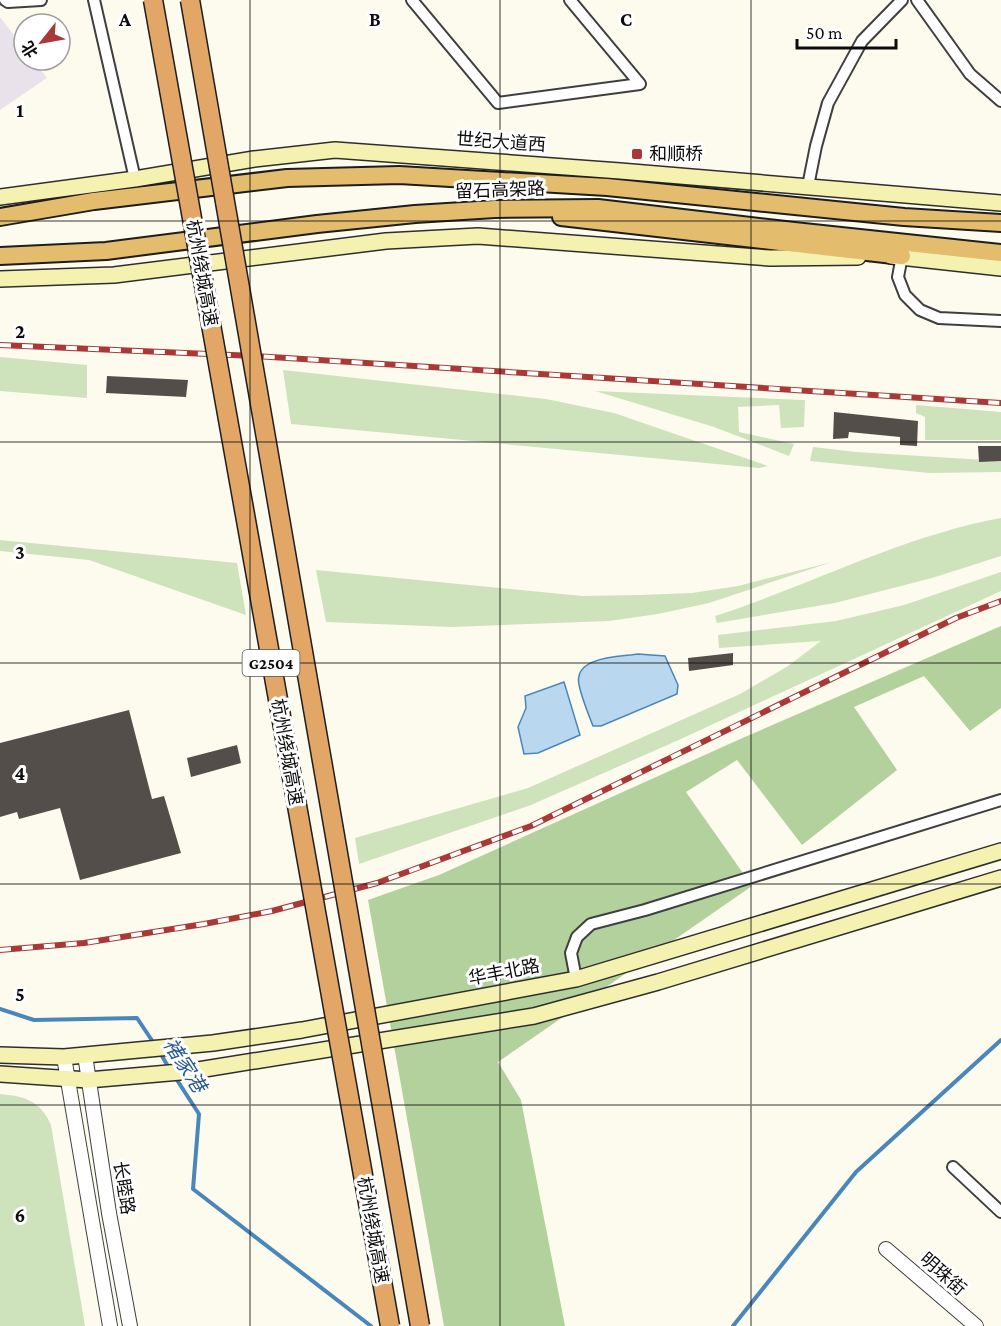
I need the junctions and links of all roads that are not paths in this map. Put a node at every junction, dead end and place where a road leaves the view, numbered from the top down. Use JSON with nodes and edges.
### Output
{"nodes":[{"id":1,"x":5,"y":0,"type":"edge"},
{"id":2,"x":41,"y":0,"type":"edge"},
{"id":3,"x":94,"y":0,"type":"edge"},
{"id":4,"x":153,"y":0,"type":"edge"},
{"id":5,"x":190,"y":0,"type":"edge"},
{"id":6,"x":412,"y":0,"type":"edge"},
{"id":7,"x":570,"y":0,"type":"edge"},
{"id":8,"x":902,"y":0,"type":"edge"},
{"id":9,"x":917,"y":0,"type":"edge"},
{"id":10,"x":1001,"y":101,"type":"edge"},
{"id":11,"x":135,"y":178,"type":"junction"},
{"id":12,"x":808,"y":186,"type":"junction"},
{"id":13,"x":0,"y":197,"type":"edge"},
{"id":14,"x":1001,"y":203,"type":"edge"},
{"id":15,"x":495,"y":208,"type":"junction"},
{"id":16,"x":0,"y":217,"type":"edge"},
{"id":17,"x":1001,"y":224,"type":"edge"},
{"id":18,"x":1001,"y":253,"type":"edge"},
{"id":19,"x":0,"y":256,"type":"edge"},
{"id":20,"x":902,"y":256,"type":"junction"},
{"id":21,"x":1001,"y":268,"type":"edge"},
{"id":22,"x":0,"y":279,"type":"edge"},
{"id":23,"x":1001,"y":321,"type":"edge"},
{"id":24,"x":1001,"y":800,"type":"edge"},
{"id":25,"x":1001,"y":851,"type":"edge"},
{"id":26,"x":1001,"y":878,"type":"edge"},
{"id":27,"x":576,"y":979,"type":"junction"},
{"id":28,"x":0,"y":1055,"type":"edge"},
{"id":29,"x":85,"y":1055,"type":"junction"},
{"id":30,"x":64,"y":1057,"type":"junction"},
{"id":31,"x":0,"y":1074,"type":"edge"},
{"id":32,"x":67,"y":1080,"type":"junction"},
{"id":33,"x":88,"y":1080,"type":"junction"},
{"id":34,"x":953,"y":1167,"type":"dead end"},
{"id":35,"x":1001,"y":1212,"type":"edge"},
{"id":36,"x":886,"y":1249,"type":"dead end"},
{"id":37,"x":110,"y":1326,"type":"edge"},
{"id":38,"x":130,"y":1326,"type":"edge"},
{"id":39,"x":390,"y":1326,"type":"edge"},
{"id":40,"x":420,"y":1326,"type":"edge"},
{"id":41,"x":976,"y":1326,"type":"edge"}],
"edges":[{"from":1,"to":2,"type":"street"},
{"from":3,"to":11,"type":"street"},
{"from":4,"to":39,"type":"highway","name":"杭州绕城高速","number":"G2504","bridge":true},
{"from":5,"to":40,"type":"highway","name":"杭州绕城高速","number":"G2504","bridge":true},
{"from":6,"to":7,"type":"street"},
{"from":8,"to":12,"type":"street"},
{"from":9,"to":10,"type":"street"},
{"from":11,"to":12,"type":"main road","name":"世纪大道西"},
{"from":11,"to":13,"type":"main road","name":"世纪大道西"},
{"from":12,"to":14,"type":"main road","name":"世纪大道西"},
{"from":15,"to":18,"type":"highway","name":"留石高架路"},
{"from":15,"to":19,"type":"highway","name":"留石高架路"},
{"from":15,"to":20,"type":"highway"},
{"from":16,"to":17,"type":"highway","name":"留石高架路"},
{"from":20,"to":21,"type":"main road"},
{"from":20,"to":22,"type":"main road"},
{"from":20,"to":23,"type":"street"},
{"from":24,"to":27,"type":"street"},
{"from":25,"to":27,"type":"main road","name":"华丰北路"},
{"from":26,"to":33,"type":"main road"},
{"from":27,"to":29,"type":"main road","name":"华丰北路"},
{"from":28,"to":30,"type":"main road","name":"华丰北路"},
{"from":29,"to":30,"type":"main road","name":"华丰北路"},
{"from":29,"to":33,"type":"street","name":"长睦路"},
{"from":30,"to":32,"type":"street","name":"长睦路"},
{"from":31,"to":32,"type":"main road"},
{"from":32,"to":33,"type":"main road"},
{"from":32,"to":37,"type":"street","name":"长睦路"},
{"from":33,"to":38,"type":"street","name":"长睦路"},
{"from":34,"to":35,"type":"street"},
{"from":36,"to":41,"type":"street","name":"明珠街"}]}
